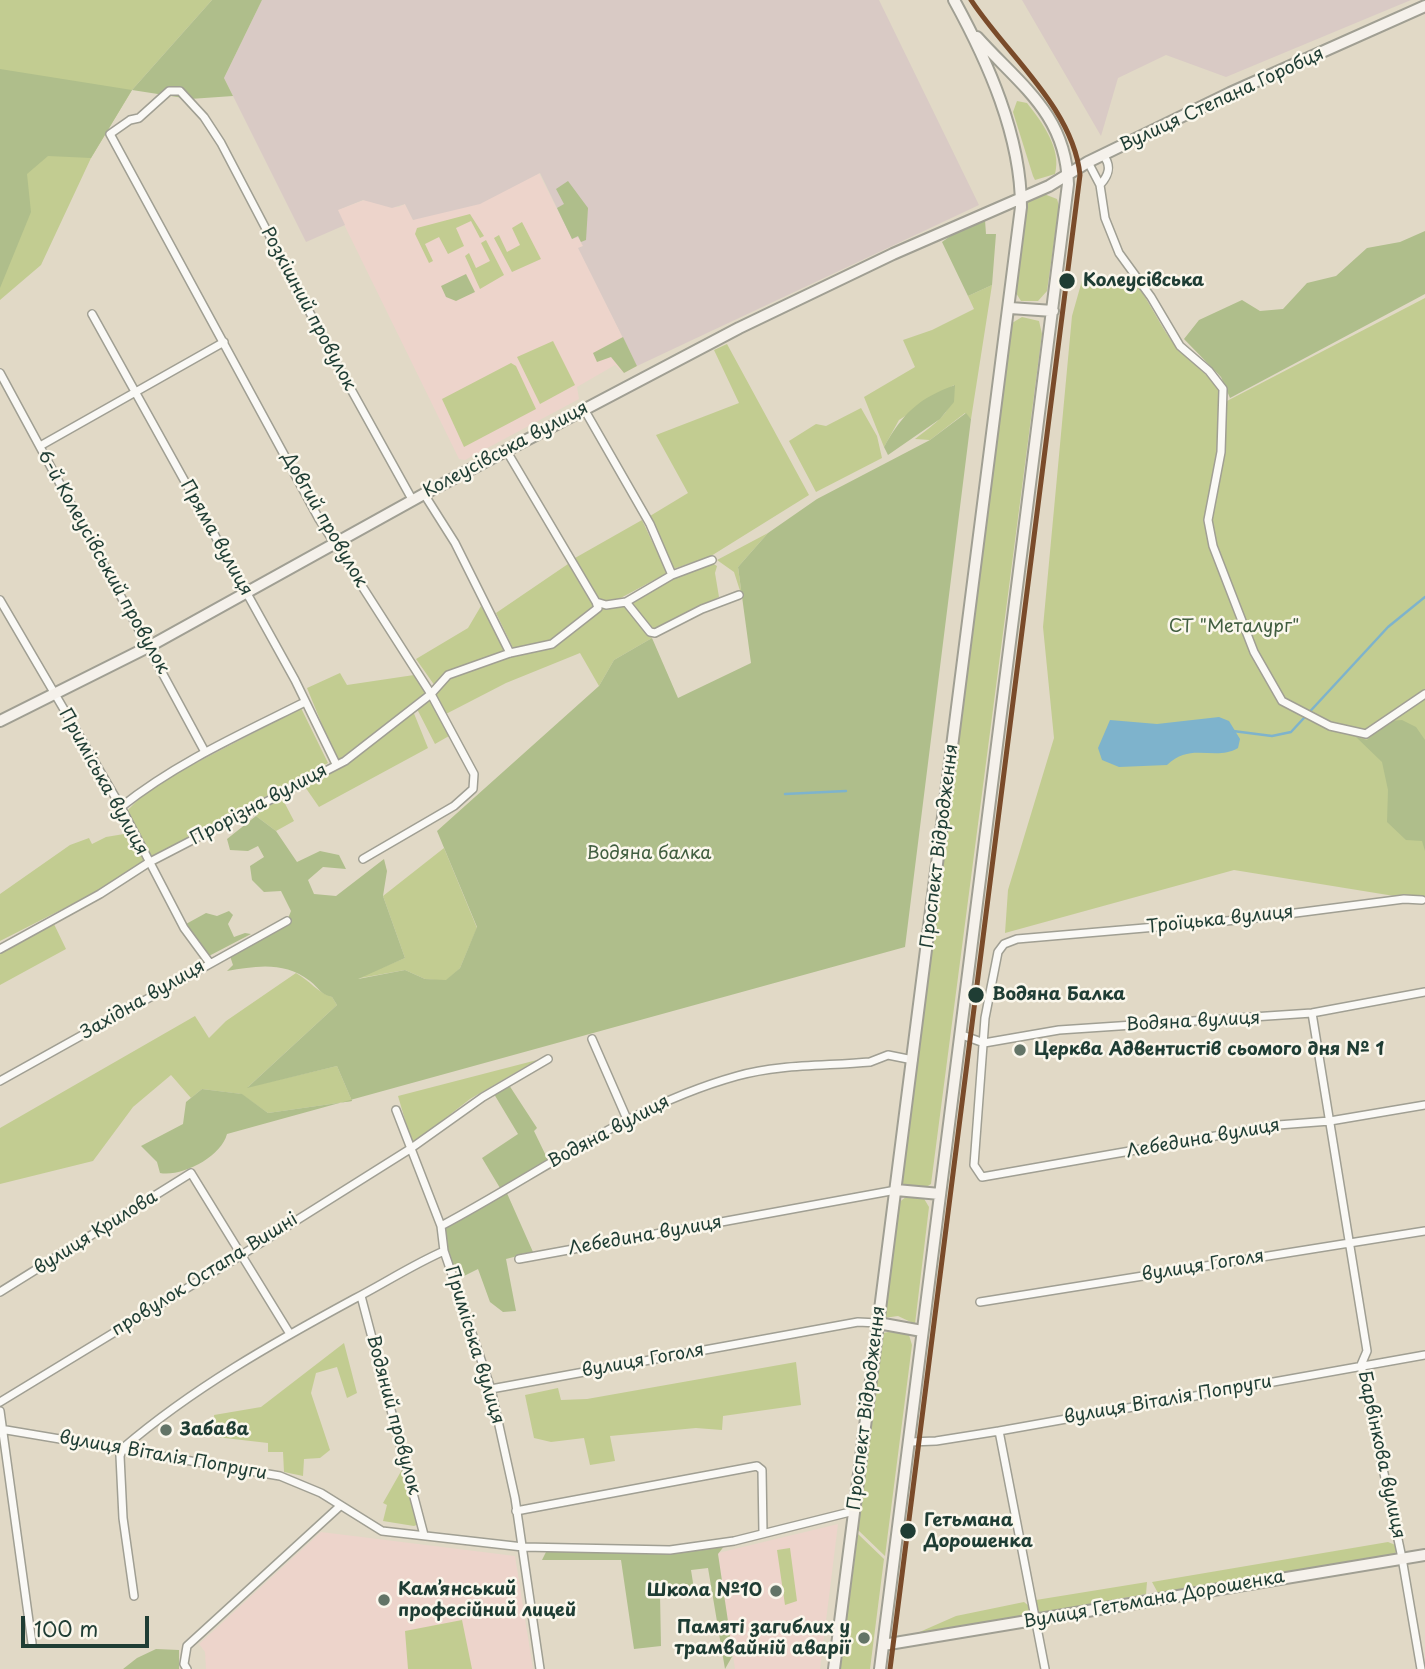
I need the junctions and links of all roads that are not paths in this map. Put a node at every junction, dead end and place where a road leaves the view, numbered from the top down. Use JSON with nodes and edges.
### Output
{"nodes":[{"id":1,"x":954,"y":0,"type":"edge"},
{"id":2,"x":1425,"y":6,"type":"edge"},
{"id":3,"x":970,"y":30,"type":"junction"},
{"id":4,"x":110,"y":134,"type":"joint"},
{"id":5,"x":1103,"y":155,"type":"junction"},
{"id":6,"x":1088,"y":162,"type":"junction"},
{"id":7,"x":1068,"y":174,"type":"junction"},
{"id":8,"x":1100,"y":185,"type":"junction"},
{"id":9,"x":1021,"y":198,"type":"junction"},
{"id":10,"x":1010,"y":308,"type":"junction"},
{"id":11,"x":1053,"y":311,"type":"junction"},
{"id":12,"x":92,"y":314,"type":"dead end"},
{"id":13,"x":224,"y":342,"type":"junction"},
{"id":14,"x":0,"y":373,"type":"edge"},
{"id":15,"x":137,"y":394,"type":"junction"},
{"id":16,"x":584,"y":409,"type":"junction"},
{"id":17,"x":40,"y":446,"type":"junction"},
{"id":18,"x":506,"y":450,"type":"junction"},
{"id":19,"x":424,"y":494,"type":"junction"},
{"id":20,"x":413,"y":500,"type":"junction"},
{"id":21,"x":336,"y":545,"type":"junction"},
{"id":22,"x":712,"y":560,"type":"dead end"},
{"id":23,"x":672,"y":575,"type":"junction"},
{"id":24,"x":247,"y":594,"type":"junction"},
{"id":25,"x":739,"y":595,"type":"dead end"},
{"id":26,"x":596,"y":601,"type":"junction"},
{"id":27,"x":626,"y":602,"type":"junction"},
{"id":28,"x":1,"y":605,"type":"edge"},
{"id":29,"x":150,"y":646,"type":"junction"},
{"id":30,"x":510,"y":653,"type":"junction"},
{"id":31,"x":431,"y":694,"type":"junction"},
{"id":32,"x":1425,"y":694,"type":"edge"},
{"id":33,"x":53,"y":695,"type":"junction"},
{"id":34,"x":304,"y":702,"type":"junction"},
{"id":35,"x":0,"y":721,"type":"edge"},
{"id":36,"x":205,"y":752,"type":"junction"},
{"id":37,"x":336,"y":764,"type":"junction"},
{"id":38,"x":121,"y":807,"type":"junction"},
{"id":39,"x":363,"y":859,"type":"dead end"},
{"id":40,"x":148,"y":863,"type":"junction"},
{"id":41,"x":1422,"y":900,"type":"dead end"},
{"id":42,"x":287,"y":921,"type":"dead end"},
{"id":43,"x":0,"y":949,"type":"edge"},
{"id":44,"x":209,"y":962,"type":"junction"},
{"id":45,"x":1425,"y":992,"type":"edge"},
{"id":46,"x":1312,"y":1013,"type":"junction"},
{"id":47,"x":961,"y":1035,"type":"junction"},
{"id":48,"x":592,"y":1039,"type":"dead end"},
{"id":49,"x":984,"y":1042,"type":"junction"},
{"id":50,"x":548,"y":1059,"type":"dead end"},
{"id":51,"x":913,"y":1060,"type":"junction"},
{"id":52,"x":0,"y":1081,"type":"edge"},
{"id":53,"x":1425,"y":1105,"type":"edge"},
{"id":54,"x":396,"y":1110,"type":"dead end"},
{"id":55,"x":627,"y":1119,"type":"junction"},
{"id":56,"x":1330,"y":1121,"type":"junction"},
{"id":57,"x":410,"y":1149,"type":"junction"},
{"id":58,"x":896,"y":1190,"type":"junction"},
{"id":59,"x":940,"y":1194,"type":"junction"},
{"id":60,"x":441,"y":1226,"type":"junction"},
{"id":61,"x":1425,"y":1231,"type":"edge"},
{"id":62,"x":1350,"y":1242,"type":"junction"},
{"id":63,"x":444,"y":1251,"type":"junction"},
{"id":64,"x":243,"y":1254,"type":"junction"},
{"id":65,"x":519,"y":1259,"type":"dead end"},
{"id":66,"x":0,"y":1292,"type":"edge"},
{"id":67,"x":361,"y":1296,"type":"junction"},
{"id":68,"x":981,"y":1301,"type":"dead end"},
{"id":69,"x":878,"y":1323,"type":"junction"},
{"id":70,"x":922,"y":1331,"type":"junction"},
{"id":71,"x":290,"y":1334,"type":"junction"},
{"id":72,"x":1425,"y":1355,"type":"edge"},
{"id":73,"x":1361,"y":1365,"type":"junction"},
{"id":74,"x":491,"y":1389,"type":"junction"},
{"id":75,"x":0,"y":1402,"type":"edge"},
{"id":76,"x":0,"y":1411,"type":"edge"},
{"id":77,"x":2,"y":1429,"type":"edge"},
{"id":78,"x":999,"y":1431,"type":"junction"},
{"id":79,"x":910,"y":1442,"type":"junction"},
{"id":80,"x":123,"y":1448,"type":"junction"},
{"id":81,"x":339,"y":1507,"type":"junction"},
{"id":82,"x":516,"y":1511,"type":"junction"},
{"id":83,"x":854,"y":1511,"type":"junction"},
{"id":84,"x":763,"y":1532,"type":"junction"},
{"id":85,"x":424,"y":1535,"type":"junction"},
{"id":86,"x":523,"y":1547,"type":"junction"},
{"id":87,"x":1425,"y":1555,"type":"edge"},
{"id":88,"x":1402,"y":1558,"type":"junction"},
{"id":89,"x":134,"y":1596,"type":"dead end"},
{"id":90,"x":1035,"y":1620,"type":"junction"},
{"id":91,"x":32,"y":1643,"type":"dead end"},
{"id":92,"x":883,"y":1644,"type":"junction"},
{"id":93,"x":187,"y":1669,"type":"edge"},
{"id":94,"x":540,"y":1669,"type":"edge"},
{"id":95,"x":834,"y":1669,"type":"edge"},
{"id":96,"x":880,"y":1669,"type":"edge"},
{"id":97,"x":1045,"y":1669,"type":"edge"},
{"id":98,"x":1421,"y":1669,"type":"edge"}],
"edges":[{"from":1,"to":3,"type":"main road","name":"Проспект Відродження"},
{"from":2,"to":5,"type":"main road","name":"Вулиця Степана Горобця"},
{"from":3,"to":7,"type":"main road","name":"Проспект Відродження"},
{"from":3,"to":9,"type":"main road","name":"Проспект Відродження"},
{"from":4,"to":13,"type":"street","name":"Довгий провулок"},
{"from":4,"to":20,"type":"street","name":"Розкішний провулок"},
{"from":5,"to":6,"type":"main road","name":"Вулиця Степана Горобця"},
{"from":5,"to":8,"type":"street"},
{"from":6,"to":7,"type":"main road","name":"Вулиця Степана Горобця"},
{"from":6,"to":8,"type":"street"},
{"from":7,"to":9,"type":"main road","name":"Вулиця Степана Горобця"},
{"from":7,"to":11,"type":"main road","name":"Проспект Відродження"},
{"from":8,"to":32,"type":"street"},
{"from":9,"to":10,"type":"main road","name":"Проспект Відродження"},
{"from":9,"to":16,"type":"main road","name":"Колеусівська вулиця"},
{"from":10,"to":11,"type":"main road"},
{"from":10,"to":51,"type":"main road","name":"Проспект Відродження"},
{"from":11,"to":47,"type":"main road","name":"Проспект Відродження"},
{"from":12,"to":15,"type":"street","name":"Пряма вулиця"},
{"from":13,"to":15,"type":"street"},
{"from":13,"to":21,"type":"street","name":"Довгий провулок"},
{"from":14,"to":17,"type":"street","name":"6-й Колеусівський провулок"},
{"from":15,"to":17,"type":"street"},
{"from":15,"to":24,"type":"street","name":"Пряма вулиця"},
{"from":16,"to":18,"type":"main road","name":"Колеусівська вулиця"},
{"from":16,"to":23,"type":"street"},
{"from":17,"to":29,"type":"street","name":"6-й Колеусівський провулок"},
{"from":18,"to":19,"type":"main road","name":"Колеусівська вулиця"},
{"from":18,"to":26,"type":"street"},
{"from":19,"to":20,"type":"main road","name":"Колеусівська вулиця"},
{"from":19,"to":30,"type":"street"},
{"from":20,"to":21,"type":"main road","name":"Колеусівська вулиця"},
{"from":21,"to":24,"type":"main road","name":"Колеусівська вулиця"},
{"from":21,"to":31,"type":"street","name":"Довгий провулок"},
{"from":22,"to":23,"type":"street"},
{"from":23,"to":27,"type":"street"},
{"from":24,"to":29,"type":"main road","name":"Колеусівська вулиця"},
{"from":24,"to":34,"type":"street","name":"Пряма вулиця"},
{"from":25,"to":27,"type":"street"},
{"from":26,"to":27,"type":"street"},
{"from":26,"to":30,"type":"street","name":"Прорізна вулиця"},
{"from":28,"to":33,"type":"street","name":"Приміська вулиця"},
{"from":29,"to":33,"type":"main road","name":"Колеусівська вулиця"},
{"from":29,"to":36,"type":"street","name":"6-й Колеусівський провулок"},
{"from":30,"to":31,"type":"street","name":"Прорізна вулиця"},
{"from":31,"to":37,"type":"street","name":"Прорізна вулиця"},
{"from":31,"to":39,"type":"street","name":"Довгий провулок"},
{"from":33,"to":35,"type":"main road","name":"Колеусівська вулиця"},
{"from":33,"to":38,"type":"street","name":"Приміська вулиця"},
{"from":34,"to":36,"type":"street"},
{"from":34,"to":37,"type":"street","name":"Пряма вулиця"},
{"from":36,"to":38,"type":"street"},
{"from":37,"to":40,"type":"street","name":"Прорізна вулиця"},
{"from":38,"to":40,"type":"street","name":"Приміська вулиця"},
{"from":40,"to":43,"type":"street","name":"Прорізна вулиця"},
{"from":40,"to":44,"type":"street","name":"Приміська вулиця"},
{"from":41,"to":49,"type":"street","name":"Троїцька вулиця"},
{"from":42,"to":44,"type":"street","name":"Західна вулиця"},
{"from":44,"to":52,"type":"street","name":"Західна вулиця"},
{"from":45,"to":46,"type":"street","name":"Водяна вулиця"},
{"from":46,"to":49,"type":"street","name":"Водяна вулиця"},
{"from":46,"to":56,"type":"street","name":"Барвінкова вулиця"},
{"from":47,"to":49,"type":"street","name":"Водяна вулиця"},
{"from":47,"to":59,"type":"main road","name":"Проспект Відродження"},
{"from":48,"to":55,"type":"street"},
{"from":49,"to":56,"type":"street","name":"Лебедина вулиця"},
{"from":50,"to":57,"type":"street"},
{"from":51,"to":55,"type":"street","name":"Водяна вулиця"},
{"from":51,"to":58,"type":"main road","name":"Проспект Відродження"},
{"from":53,"to":56,"type":"street","name":"Лебедина вулиця"},
{"from":54,"to":57,"type":"street","name":"Приміська вулиця"},
{"from":55,"to":60,"type":"street","name":"Водяна вулиця"},
{"from":56,"to":62,"type":"street","name":"Барвінкова вулиця"},
{"from":57,"to":60,"type":"street","name":"Приміська вулиця"},
{"from":57,"to":64,"type":"street","name":"провулок Остапа Вишні"},
{"from":58,"to":59,"type":"main road"},
{"from":58,"to":65,"type":"street","name":"Лебедина вулиця"},
{"from":58,"to":69,"type":"main road","name":"Проспект Відродження"},
{"from":59,"to":70,"type":"main road","name":"Проспект Відродження"},
{"from":60,"to":63,"type":"street","name":"Приміська вулиця"},
{"from":61,"to":62,"type":"street","name":"вулиця Гоголя"},
{"from":62,"to":68,"type":"street","name":"вулиця Гоголя"},
{"from":62,"to":73,"type":"street","name":"Барвінкова вулиця"},
{"from":63,"to":67,"type":"street"},
{"from":63,"to":74,"type":"street","name":"Приміська вулиця"},
{"from":64,"to":66,"type":"street","name":"вулиця Крилова"},
{"from":64,"to":71,"type":"street"},
{"from":64,"to":75,"type":"street","name":"провулок Остапа Вишні"},
{"from":67,"to":71,"type":"street"},
{"from":67,"to":85,"type":"street","name":"Водяний провулок"},
{"from":69,"to":70,"type":"main road"},
{"from":69,"to":74,"type":"street","name":"вулиця Гоголя"},
{"from":69,"to":83,"type":"main road","name":"Проспект Відродження"},
{"from":70,"to":79,"type":"main road","name":"Проспект Відродження"},
{"from":71,"to":80,"type":"street"},
{"from":72,"to":73,"type":"street","name":"вулиця Віталія Попруги"},
{"from":73,"to":78,"type":"street","name":"вулиця Віталія Попруги"},
{"from":73,"to":88,"type":"street","name":"Барвінкова вулиця"},
{"from":74,"to":82,"type":"street","name":"Приміська вулиця"},
{"from":76,"to":77,"type":"street"},
{"from":77,"to":80,"type":"street","name":"вулиця Віталія Попруги"},
{"from":77,"to":91,"type":"street"},
{"from":78,"to":79,"type":"street","name":"вулиця Віталія Попруги"},
{"from":78,"to":90,"type":"street"},
{"from":79,"to":92,"type":"main road","name":"Проспект Відродження"},
{"from":80,"to":81,"type":"street","name":"вулиця Віталія Попруги"},
{"from":80,"to":89,"type":"street"},
{"from":81,"to":85,"type":"street","name":"вулиця Віталія Попруги"},
{"from":81,"to":93,"type":"street"},
{"from":82,"to":84,"type":"street"},
{"from":82,"to":86,"type":"street","name":"Приміська вулиця"},
{"from":83,"to":84,"type":"street","name":"вулиця Віталія Попруги"},
{"from":83,"to":95,"type":"main road","name":"Проспект Відродження"},
{"from":84,"to":86,"type":"street","name":"вулиця Віталія Попруги"},
{"from":85,"to":86,"type":"street","name":"вулиця Віталія Попруги"},
{"from":86,"to":94,"type":"street","name":"Приміська вулиця"},
{"from":87,"to":88,"type":"main road","name":"Вулиця Гетьмана Дорошенка"},
{"from":88,"to":90,"type":"main road","name":"Вулиця Гетьмана Дорошенка"},
{"from":88,"to":98,"type":"street","name":"Барвінкова вулиця"},
{"from":90,"to":92,"type":"main road","name":"Вулиця Гетьмана Дорошенка"},
{"from":90,"to":97,"type":"street"},
{"from":92,"to":96,"type":"main road","name":"Проспект Відродження"}]}
